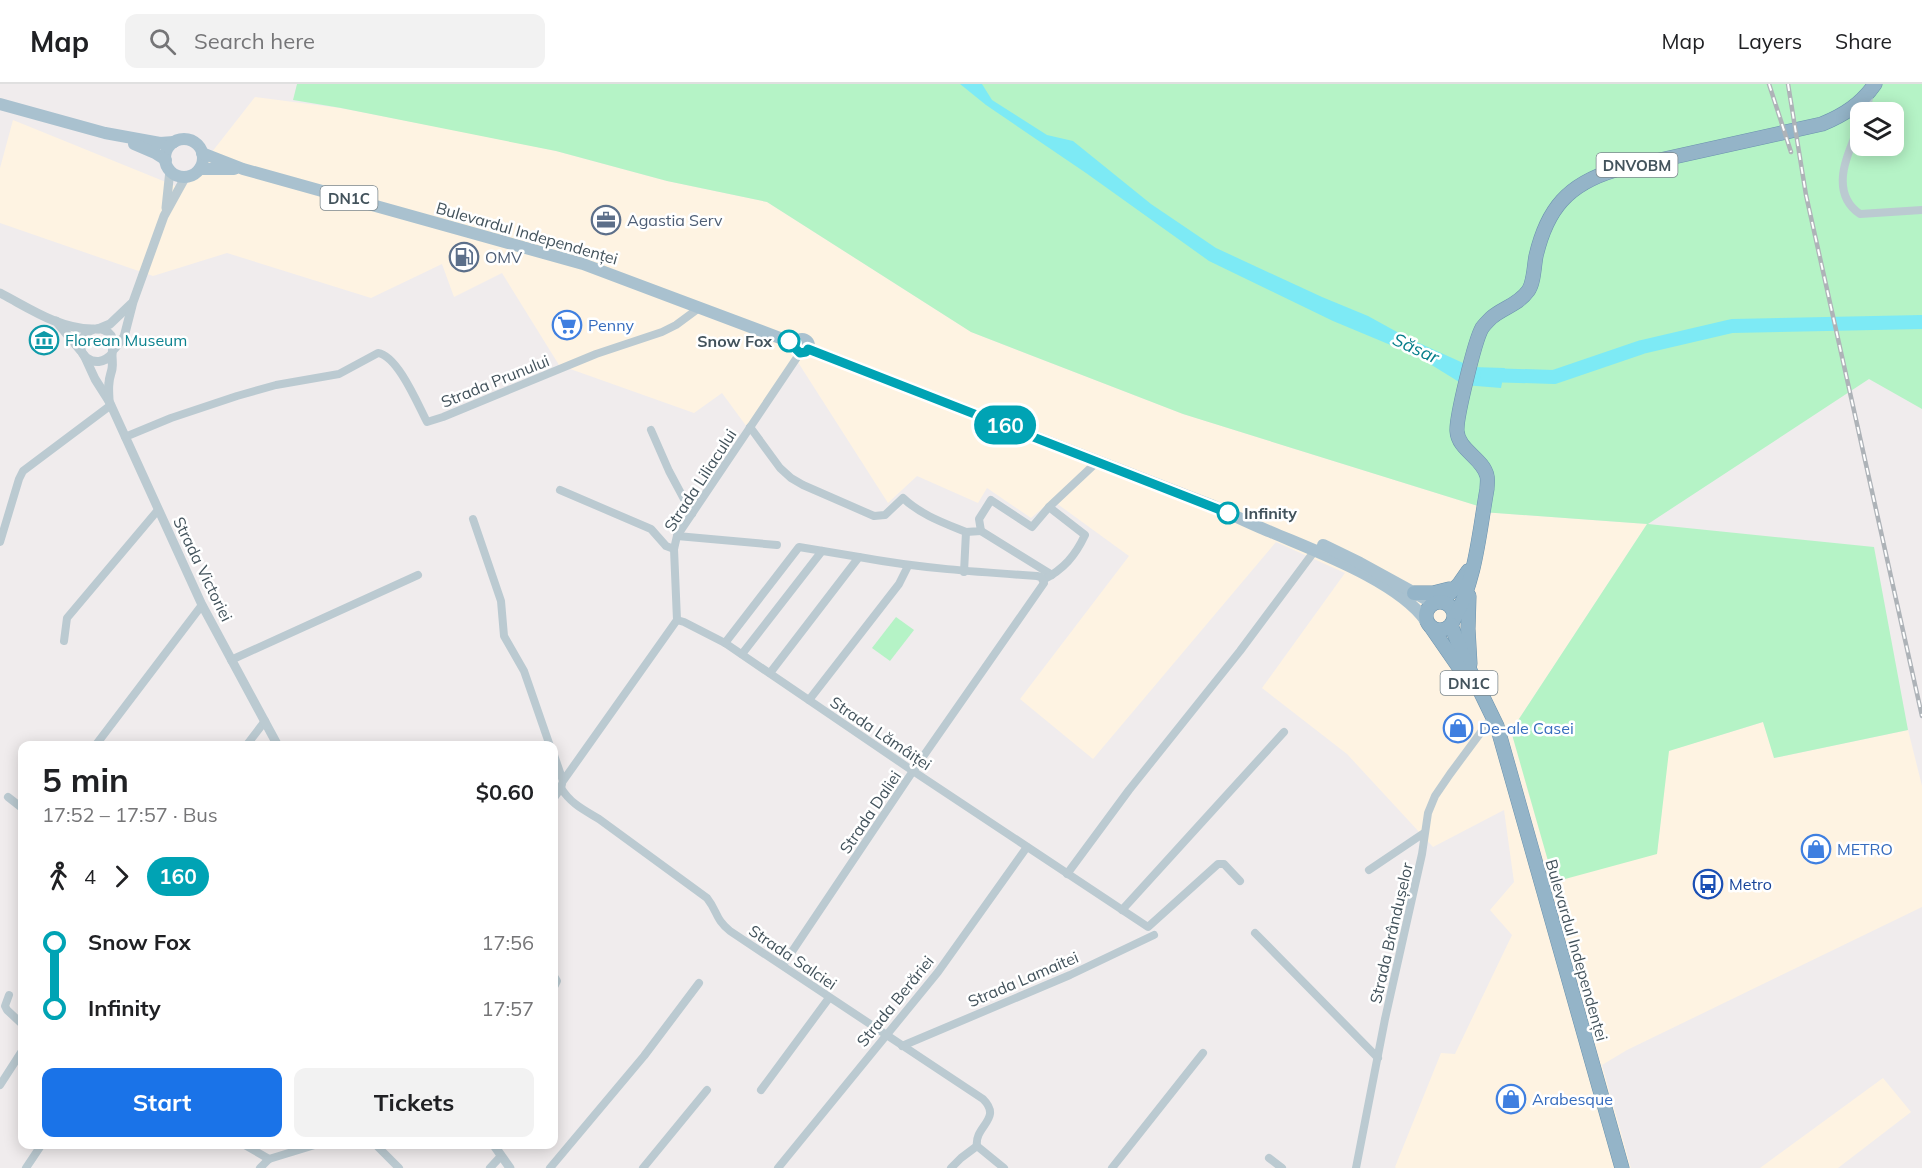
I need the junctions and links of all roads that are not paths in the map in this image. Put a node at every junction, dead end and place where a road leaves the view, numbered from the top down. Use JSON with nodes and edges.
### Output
{"nodes":[{"id":1,"x":1872,"y":89,"type":"edge"},
{"id":2,"x":0,"y":104,"type":"edge"},
{"id":3,"x":105,"y":133,"type":"junction"},
{"id":4,"x":174,"y":142,"type":"junction"},
{"id":5,"x":1850,"y":147,"type":"edge"},
{"id":6,"x":202,"y":153,"type":"junction"},
{"id":7,"x":168,"y":165,"type":"junction"},
{"id":8,"x":200,"y":169,"type":"junction"},
{"id":9,"x":243,"y":169,"type":"junction"},
{"id":10,"x":186,"y":176,"type":"junction"},
{"id":11,"x":1922,"y":210,"type":"edge"},
{"id":12,"x":164,"y":216,"type":"junction"},
{"id":13,"x":0,"y":293,"type":"edge"},
{"id":14,"x":133,"y":302,"type":"junction"},
{"id":15,"x":699,"y":308,"type":"junction"},
{"id":16,"x":56,"y":321,"type":"junction"},
{"id":17,"x":95,"y":329,"type":"junction"},
{"id":18,"x":801,"y":348,"type":"junction"},
{"id":19,"x":113,"y":352,"type":"junction"},
{"id":20,"x":82,"y":353,"type":"junction"},
{"id":21,"x":110,"y":403,"type":"junction"},
{"id":22,"x":750,"y":427,"type":"junction"},
{"id":23,"x":651,"y":430,"type":"dead end"},
{"id":24,"x":125,"y":436,"type":"junction"},
{"id":25,"x":1098,"y":461,"type":"junction"},
{"id":26,"x":560,"y":490,"type":"dead end"},
{"id":27,"x":1211,"y":505,"type":"junction"},
{"id":28,"x":1049,"y":507,"type":"junction"},
{"id":29,"x":158,"y":510,"type":"junction"},
{"id":30,"x":692,"y":514,"type":"junction"},
{"id":31,"x":473,"y":519,"type":"dead end"},
{"id":32,"x":981,"y":531,"type":"junction"},
{"id":33,"x":966,"y":532,"type":"junction"},
{"id":34,"x":677,"y":537,"type":"junction"},
{"id":35,"x":0,"y":542,"type":"edge"},
{"id":36,"x":777,"y":545,"type":"dead end"},
{"id":37,"x":674,"y":549,"type":"junction"},
{"id":38,"x":1316,"y":549,"type":"junction"},
{"id":39,"x":822,"y":550,"type":"junction"},
{"id":40,"x":859,"y":557,"type":"junction"},
{"id":41,"x":908,"y":566,"type":"junction"},
{"id":42,"x":964,"y":572,"type":"junction"},
{"id":43,"x":418,"y":575,"type":"dead end"},
{"id":44,"x":1052,"y":575,"type":"junction"},
{"id":45,"x":1043,"y":583,"type":"junction"},
{"id":46,"x":1465,"y":583,"type":"junction"},
{"id":47,"x":1413,"y":593,"type":"junction"},
{"id":48,"x":1438,"y":602,"type":"junction"},
{"id":49,"x":202,"y":604,"type":"junction"},
{"id":50,"x":677,"y":620,"type":"junction"},
{"id":51,"x":1453,"y":622,"type":"junction"},
{"id":52,"x":1429,"y":624,"type":"junction"},
{"id":53,"x":63,"y":641,"type":"dead end"},
{"id":54,"x":725,"y":643,"type":"junction"},
{"id":55,"x":742,"y":654,"type":"junction"},
{"id":56,"x":231,"y":660,"type":"junction"},
{"id":57,"x":1470,"y":669,"type":"junction"},
{"id":58,"x":770,"y":673,"type":"junction"},
{"id":59,"x":809,"y":700,"type":"junction"},
{"id":60,"x":1490,"y":720,"type":"junction"},
{"id":61,"x":265,"y":721,"type":"junction"},
{"id":62,"x":1284,"y":732,"type":"dead end"},
{"id":63,"x":99,"y":741,"type":"edge"},
{"id":64,"x":250,"y":741,"type":"edge"},
{"id":65,"x":275,"y":741,"type":"edge"},
{"id":66,"x":548,"y":741,"type":"edge"},
{"id":67,"x":1501,"y":741,"type":"junction"},
{"id":68,"x":558,"y":770,"type":"edge"},
{"id":69,"x":913,"y":771,"type":"junction"},
{"id":70,"x":562,"y":784,"type":"junction"},
{"id":71,"x":558,"y":791,"type":"edge"},
{"id":72,"x":8,"y":797,"type":"dead end"},
{"id":73,"x":18,"y":805,"type":"edge"},
{"id":74,"x":1424,"y":833,"type":"junction"},
{"id":75,"x":1027,"y":847,"type":"junction"},
{"id":76,"x":1369,"y":870,"type":"dead end"},
{"id":77,"x":1067,"y":874,"type":"junction"},
{"id":78,"x":1240,"y":881,"type":"dead end"},
{"id":79,"x":1122,"y":910,"type":"junction"},
{"id":80,"x":1255,"y":933,"type":"dead end"},
{"id":81,"x":1154,"y":934,"type":"dead end"},
{"id":82,"x":783,"y":965,"type":"junction"},
{"id":83,"x":699,"y":983,"type":"dead end"},
{"id":84,"x":9,"y":995,"type":"dead end"},
{"id":85,"x":829,"y":998,"type":"junction"},
{"id":86,"x":18,"y":1020,"type":"edge"},
{"id":87,"x":885,"y":1035,"type":"junction"},
{"id":88,"x":903,"y":1046,"type":"junction"},
{"id":89,"x":1203,"y":1053,"type":"dead end"},
{"id":90,"x":18,"y":1057,"type":"edge"},
{"id":91,"x":1378,"y":1058,"type":"junction"},
{"id":92,"x":0,"y":1085,"type":"edge"},
{"id":93,"x":707,"y":1090,"type":"dead end"},
{"id":94,"x":761,"y":1090,"type":"dead end"},
{"id":95,"x":977,"y":1146,"type":"junction"},
{"id":96,"x":39,"y":1149,"type":"edge"},
{"id":97,"x":252,"y":1149,"type":"edge"},
{"id":98,"x":302,"y":1149,"type":"edge"},
{"id":99,"x":380,"y":1149,"type":"edge"},
{"id":100,"x":496,"y":1149,"type":"edge"},
{"id":101,"x":501,"y":1156,"type":"junction"},
{"id":102,"x":1269,"y":1158,"type":"dead end"},
{"id":103,"x":269,"y":1159,"type":"junction"},
{"id":104,"x":26,"y":1168,"type":"edge"},
{"id":105,"x":260,"y":1168,"type":"edge"},
{"id":106,"x":399,"y":1168,"type":"edge"},
{"id":107,"x":489,"y":1168,"type":"edge"},
{"id":108,"x":510,"y":1168,"type":"edge"},
{"id":109,"x":550,"y":1168,"type":"edge"},
{"id":110,"x":644,"y":1168,"type":"edge"},
{"id":111,"x":778,"y":1168,"type":"edge"},
{"id":112,"x":951,"y":1168,"type":"edge"},
{"id":113,"x":1004,"y":1168,"type":"edge"},
{"id":114,"x":1112,"y":1168,"type":"edge"},
{"id":115,"x":1282,"y":1168,"type":"edge"},
{"id":116,"x":1356,"y":1168,"type":"edge"},
{"id":117,"x":1622,"y":1168,"type":"edge"}],
"edges":[{"from":1,"to":46,"type":"highway","number":"DNVOBM"},
{"from":2,"to":3,"type":"main road","number":"DN1C"},
{"from":3,"to":4,"type":"main road","number":"DN1C"},
{"from":3,"to":7,"type":"main road","number":"DN1C"},
{"from":4,"to":6,"type":"main road","number":"DN1C"},
{"from":4,"to":7,"type":"main road"},
{"from":5,"to":11,"type":"street"},
{"from":6,"to":8,"type":"main road"},
{"from":6,"to":9,"type":"main road","name":"Bulevardul Independenței","number":"DN1C"},
{"from":7,"to":10,"type":"main road","number":"DN1C"},
{"from":7,"to":12,"type":"street"},
{"from":8,"to":9,"type":"main road","name":"Bulevardul Independenței","number":"DN1C"},
{"from":8,"to":10,"type":"main road","number":"DN1C"},
{"from":9,"to":15,"type":"main road","name":"Bulevardul Independenței","number":"DN1C"},
{"from":10,"to":12,"type":"street"},
{"from":12,"to":14,"type":"street"},
{"from":13,"to":16,"type":"street"},
{"from":14,"to":17,"type":"street"},
{"from":14,"to":19,"type":"street"},
{"from":15,"to":18,"type":"main road","name":"Bulevardul Independenței","number":"DN1C"},
{"from":15,"to":24,"type":"street","name":"Strada Prunului"},
{"from":16,"to":17,"type":"street"},
{"from":16,"to":20,"type":"street","name":"Strada Victoriei"},
{"from":17,"to":19,"type":"street"},
{"from":17,"to":20,"type":"street"},
{"from":18,"to":22,"type":"street","name":"Strada Liliacului"},
{"from":18,"to":25,"type":"main road","name":"Bulevardul Independenței","number":"DN1C"},
{"from":19,"to":20,"type":"street"},
{"from":19,"to":21,"type":"street"},
{"from":20,"to":21,"type":"street","name":"Strada Victoriei"},
{"from":21,"to":24,"type":"street","name":"Strada Victoriei"},
{"from":21,"to":35,"type":"street"},
{"from":22,"to":30,"type":"street","name":"Strada Liliacului"},
{"from":22,"to":33,"type":"street"},
{"from":23,"to":30,"type":"street"},
{"from":24,"to":29,"type":"street","name":"Strada Victoriei"},
{"from":25,"to":27,"type":"main road","name":"Bulevardul Independenței","number":"DN1C"},
{"from":25,"to":28,"type":"street"},
{"from":26,"to":37,"type":"street"},
{"from":27,"to":38,"type":"main road","name":"Bulevardul Independenței","number":"DN1C"},
{"from":27,"to":47,"type":"main road","name":"Bulevardul Independenței","number":"DN1C"},
{"from":28,"to":32,"type":"street"},
{"from":28,"to":44,"type":"street"},
{"from":29,"to":49,"type":"street","name":"Strada Victoriei"},
{"from":29,"to":53,"type":"street"},
{"from":30,"to":34,"type":"street","name":"Strada Liliacului"},
{"from":31,"to":66,"type":"street"},
{"from":32,"to":33,"type":"street"},
{"from":32,"to":44,"type":"street"},
{"from":33,"to":42,"type":"street"},
{"from":34,"to":36,"type":"street"},
{"from":34,"to":37,"type":"street","name":"Strada Liliacului"},
{"from":37,"to":50,"type":"street","name":"Strada Liliacului"},
{"from":38,"to":52,"type":"main road","name":"Bulevardul Independenței","number":"DN1C"},
{"from":38,"to":77,"type":"street"},
{"from":39,"to":40,"type":"street"},
{"from":39,"to":54,"type":"street"},
{"from":39,"to":55,"type":"street"},
{"from":40,"to":41,"type":"street"},
{"from":40,"to":58,"type":"street"},
{"from":41,"to":42,"type":"street"},
{"from":41,"to":59,"type":"street"},
{"from":42,"to":45,"type":"street"},
{"from":43,"to":56,"type":"street"},
{"from":44,"to":45,"type":"street"},
{"from":45,"to":69,"type":"street","name":"Strada Daliei"},
{"from":46,"to":47,"type":"highway"},
{"from":46,"to":48,"type":"highway"},
{"from":46,"to":51,"type":"highway","number":"DNVOBM"},
{"from":46,"to":57,"type":"highway","number":"DNVOBM"},
{"from":47,"to":48,"type":"main road","name":"Bulevardul Independenței","number":"DN1C"},
{"from":48,"to":51,"type":"highway","number":"DN1C"},
{"from":48,"to":52,"type":"highway"},
{"from":49,"to":56,"type":"street","name":"Strada Victoriei"},
{"from":49,"to":63,"type":"street"},
{"from":50,"to":54,"type":"street","name":"Strada Lămâiței"},
{"from":50,"to":70,"type":"street"},
{"from":51,"to":52,"type":"highway"},
{"from":51,"to":57,"type":"highway","name":"Bulevardul Independenței","number":"DN1C"},
{"from":52,"to":60,"type":"highway","name":"Bulevardul Independenței","number":"DN1C"},
{"from":54,"to":55,"type":"street","name":"Strada Lămâiței"},
{"from":55,"to":58,"type":"street","name":"Strada Lămâiței"},
{"from":56,"to":61,"type":"street","name":"Strada Victoriei"},
{"from":57,"to":67,"type":"highway","name":"Bulevardul Independenței","number":"DN1C"},
{"from":58,"to":59,"type":"street","name":"Strada Lămâiței"},
{"from":59,"to":69,"type":"street","name":"Strada Lămâiței"},
{"from":60,"to":67,"type":"highway","name":"Bulevardul Independenței","number":"DN1C"},
{"from":60,"to":74,"type":"street","name":"Strada Brândușelor"},
{"from":61,"to":64,"type":"street"},
{"from":61,"to":65,"type":"street","name":"Strada Victoriei"},
{"from":62,"to":79,"type":"street"},
{"from":67,"to":117,"type":"highway","name":"Bulevardul Independenței","number":"DN1C"},
{"from":68,"to":70,"type":"street"},
{"from":69,"to":75,"type":"street","name":"Strada Lămâiței"},
{"from":69,"to":82,"type":"street","name":"Strada Daliei"},
{"from":70,"to":71,"type":"street"},
{"from":70,"to":82,"type":"street","name":"Strada Salciei"},
{"from":72,"to":73,"type":"street"},
{"from":74,"to":76,"type":"street"},
{"from":74,"to":91,"type":"street","name":"Strada Brândușelor"},
{"from":75,"to":77,"type":"street","name":"Strada Lămâiței"},
{"from":75,"to":87,"type":"street","name":"Strada Berăriei"},
{"from":77,"to":79,"type":"street","name":"Strada Lămâiței"},
{"from":78,"to":79,"type":"street","name":"Strada Lămâiței"},
{"from":80,"to":91,"type":"street"},
{"from":81,"to":88,"type":"street","name":"Strada Lamaitei"},
{"from":82,"to":85,"type":"street","name":"Strada Salciei"},
{"from":83,"to":109,"type":"street"},
{"from":84,"to":86,"type":"street"},
{"from":85,"to":87,"type":"street","name":"Strada Salciei"},
{"from":85,"to":94,"type":"street"},
{"from":87,"to":88,"type":"street","name":"Strada Salciei"},
{"from":87,"to":111,"type":"street","name":"Strada Berăriei"},
{"from":88,"to":95,"type":"street","name":"Strada Salciei"},
{"from":89,"to":114,"type":"street"},
{"from":90,"to":92,"type":"street"},
{"from":91,"to":116,"type":"street","name":"Strada Brândușelor"},
{"from":93,"to":110,"type":"street"},
{"from":95,"to":112,"type":"street"},
{"from":95,"to":113,"type":"street"},
{"from":96,"to":104,"type":"street"},
{"from":97,"to":103,"type":"street"},
{"from":98,"to":103,"type":"street"},
{"from":99,"to":106,"type":"street"},
{"from":100,"to":101,"type":"street"},
{"from":101,"to":107,"type":"street"},
{"from":101,"to":108,"type":"street"},
{"from":102,"to":115,"type":"street"},
{"from":103,"to":105,"type":"street"}]}
